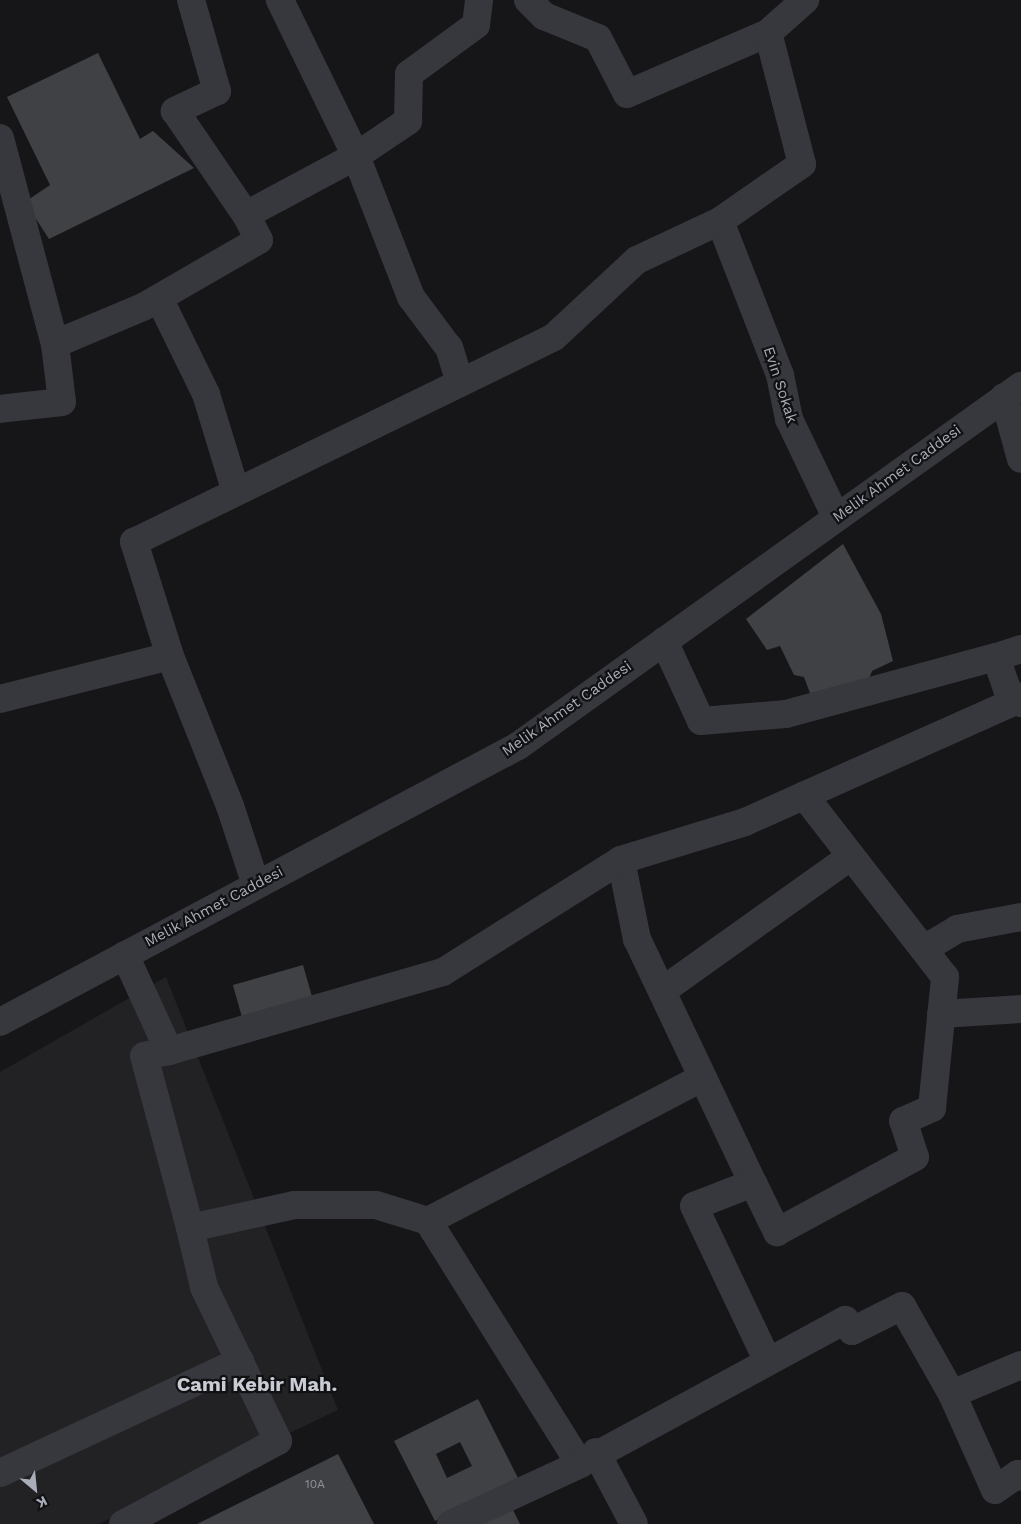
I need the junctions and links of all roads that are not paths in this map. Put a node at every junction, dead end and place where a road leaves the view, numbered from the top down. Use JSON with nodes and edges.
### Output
{"nodes":[{"id":1,"x":191,"y":0,"type":"edge"},
{"id":2,"x":280,"y":0,"type":"edge"},
{"id":3,"x":479,"y":0,"type":"edge"},
{"id":4,"x":528,"y":0,"type":"edge"},
{"id":5,"x":806,"y":0,"type":"edge"},
{"id":6,"x":768,"y":33,"type":"junction"},
{"id":7,"x":0,"y":138,"type":"edge"},
{"id":8,"x":356,"y":156,"type":"junction"},
{"id":9,"x":9,"y":206,"type":"edge"},
{"id":10,"x":246,"y":215,"type":"junction"},
{"id":11,"x":720,"y":221,"type":"junction"},
{"id":12,"x":158,"y":298,"type":"junction"},
{"id":13,"x":55,"y":344,"type":"junction"},
{"id":14,"x":460,"y":383,"type":"junction"},
{"id":15,"x":1013,"y":391,"type":"edge"},
{"id":16,"x":0,"y":409,"type":"edge"},
{"id":17,"x":1021,"y":459,"type":"edge"},
{"id":18,"x":236,"y":492,"type":"junction"},
{"id":19,"x":836,"y":517,"type":"junction"},
{"id":20,"x":664,"y":641,"type":"junction"},
{"id":21,"x":1021,"y":648,"type":"edge"},
{"id":22,"x":170,"y":656,"type":"junction"},
{"id":23,"x":996,"y":657,"type":"junction"},
{"id":24,"x":0,"y":699,"type":"edge"},
{"id":25,"x":1019,"y":701,"type":"edge"},
{"id":26,"x":804,"y":795,"type":"junction"},
{"id":27,"x":851,"y":856,"type":"junction"},
{"id":28,"x":621,"y":860,"type":"junction"},
{"id":29,"x":256,"y":885,"type":"junction"},
{"id":30,"x":1021,"y":917,"type":"edge"},
{"id":31,"x":924,"y":950,"type":"junction"},
{"id":32,"x":125,"y":954,"type":"junction"},
{"id":33,"x":662,"y":991,"type":"junction"},
{"id":34,"x":1021,"y":1009,"type":"edge"},
{"id":35,"x":941,"y":1014,"type":"junction"},
{"id":36,"x":0,"y":1022,"type":"edge"},
{"id":37,"x":169,"y":1051,"type":"junction"},
{"id":38,"x":702,"y":1077,"type":"junction"},
{"id":39,"x":753,"y":1183,"type":"junction"},
{"id":40,"x":428,"y":1221,"type":"junction"},
{"id":41,"x":190,"y":1228,"type":"junction"},
{"id":42,"x":767,"y":1360,"type":"junction"},
{"id":43,"x":240,"y":1361,"type":"junction"},
{"id":44,"x":1021,"y":1365,"type":"edge"},
{"id":45,"x":952,"y":1394,"type":"junction"},
{"id":46,"x":588,"y":1458,"type":"junction"},
{"id":47,"x":0,"y":1473,"type":"edge"},
{"id":48,"x":1021,"y":1477,"type":"edge"},
{"id":49,"x":123,"y":1524,"type":"edge"},
{"id":50,"x":452,"y":1524,"type":"edge"},
{"id":51,"x":634,"y":1524,"type":"edge"}],
"edges":[{"from":1,"to":10,"type":"street"},
{"from":2,"to":8,"type":"street"},
{"from":3,"to":8,"type":"street"},
{"from":4,"to":6,"type":"street"},
{"from":5,"to":6,"type":"street"},
{"from":6,"to":11,"type":"street"},
{"from":7,"to":9,"type":"street"},
{"from":8,"to":10,"type":"street"},
{"from":8,"to":14,"type":"street"},
{"from":9,"to":13,"type":"street"},
{"from":10,"to":12,"type":"street"},
{"from":11,"to":14,"type":"street"},
{"from":11,"to":19,"type":"street","name":"Evin Sokak"},
{"from":12,"to":13,"type":"street"},
{"from":12,"to":18,"type":"street"},
{"from":13,"to":16,"type":"street"},
{"from":14,"to":18,"type":"street"},
{"from":15,"to":17,"type":"street"},
{"from":15,"to":19,"type":"street","name":"Melik Ahmet Caddesi"},
{"from":18,"to":22,"type":"street"},
{"from":19,"to":20,"type":"street","name":"Melik Ahmet Caddesi"},
{"from":20,"to":23,"type":"street"},
{"from":20,"to":29,"type":"street","name":"Melik Ahmet Caddesi"},
{"from":21,"to":23,"type":"street"},
{"from":22,"to":24,"type":"street"},
{"from":22,"to":29,"type":"street"},
{"from":23,"to":25,"type":"street"},
{"from":25,"to":26,"type":"street"},
{"from":26,"to":27,"type":"street"},
{"from":26,"to":28,"type":"street"},
{"from":27,"to":31,"type":"street"},
{"from":27,"to":33,"type":"street"},
{"from":28,"to":33,"type":"street"},
{"from":28,"to":37,"type":"street"},
{"from":29,"to":32,"type":"street","name":"Melik Ahmet Caddesi"},
{"from":30,"to":31,"type":"street"},
{"from":31,"to":35,"type":"street"},
{"from":32,"to":36,"type":"street","name":"Melik Ahmet Caddesi"},
{"from":32,"to":37,"type":"street"},
{"from":33,"to":38,"type":"street"},
{"from":34,"to":35,"type":"street"},
{"from":35,"to":39,"type":"street"},
{"from":37,"to":41,"type":"street"},
{"from":38,"to":39,"type":"street"},
{"from":38,"to":40,"type":"street"},
{"from":39,"to":42,"type":"street"},
{"from":40,"to":41,"type":"street"},
{"from":40,"to":46,"type":"street"},
{"from":41,"to":43,"type":"street"},
{"from":42,"to":45,"type":"street"},
{"from":42,"to":46,"type":"street"},
{"from":43,"to":47,"type":"street"},
{"from":43,"to":49,"type":"street"},
{"from":44,"to":45,"type":"street"},
{"from":45,"to":48,"type":"street"},
{"from":46,"to":50,"type":"street"},
{"from":46,"to":51,"type":"street"}]}
